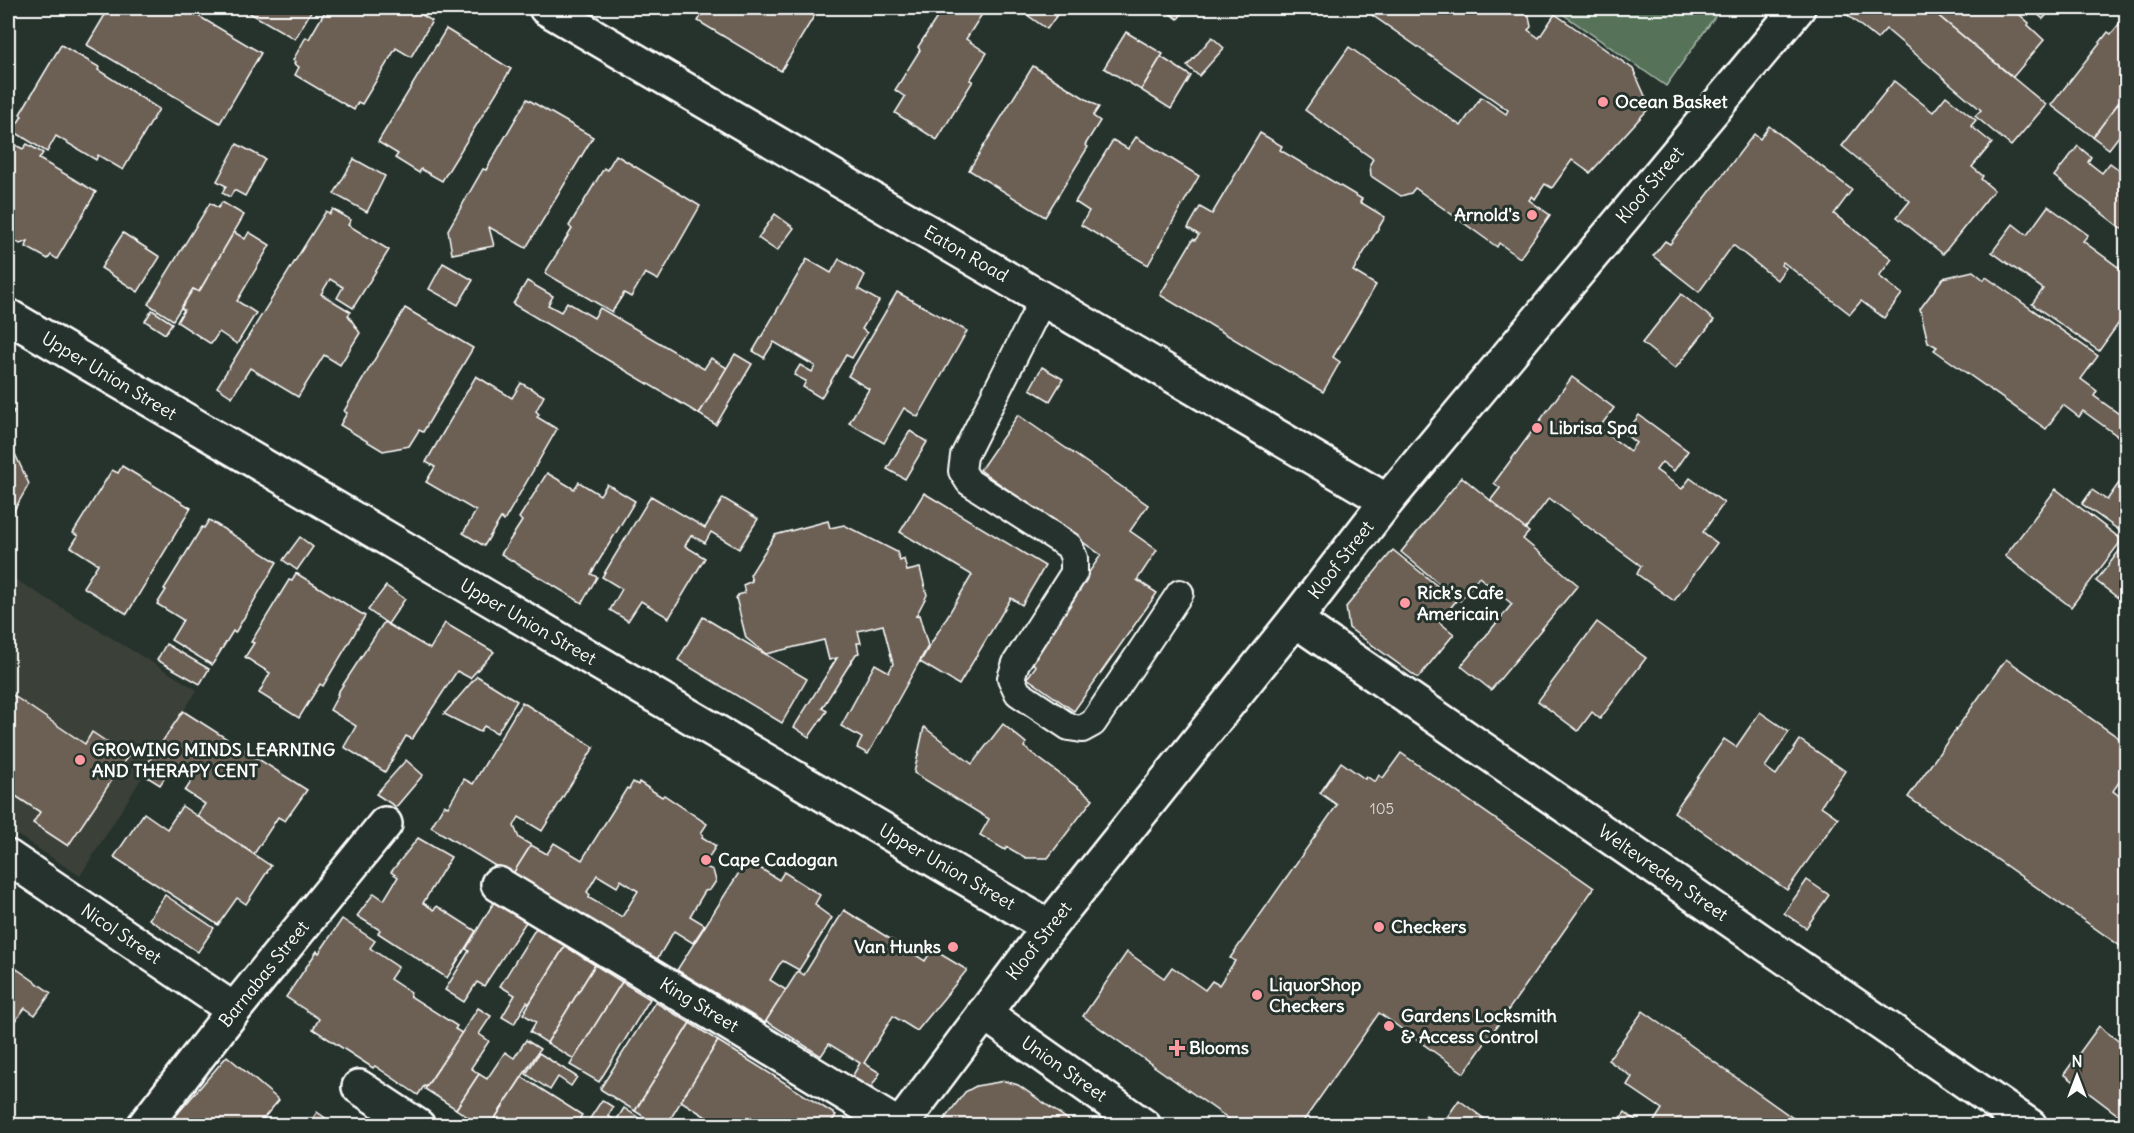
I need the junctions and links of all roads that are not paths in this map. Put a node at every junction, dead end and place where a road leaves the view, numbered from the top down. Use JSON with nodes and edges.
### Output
{"nodes":[{"id":1,"x":546,"y":8,"type":"edge"},
{"id":2,"x":1798,"y":8,"type":"edge"},
{"id":3,"x":1043,"y":299,"type":"junction"},
{"id":4,"x":8,"y":316,"type":"edge"},
{"id":5,"x":1387,"y":501,"type":"junction"},
{"id":6,"x":1180,"y":593,"type":"dead end"},
{"id":7,"x":1295,"y":620,"type":"junction"},
{"id":8,"x":385,"y":824,"type":"dead end"},
{"id":9,"x":8,"y":857,"type":"edge"},
{"id":10,"x":498,"y":884,"type":"dead end"},
{"id":11,"x":1049,"y":927,"type":"junction"},
{"id":12,"x":234,"y":1010,"type":"junction"},
{"id":13,"x":984,"y":1013,"type":"junction"},
{"id":14,"x":359,"y":1087,"type":"dead end"},
{"id":15,"x":1994,"y":1115,"type":"edge"},
{"id":16,"x":144,"y":1125,"type":"edge"},
{"id":17,"x":418,"y":1125,"type":"edge"},
{"id":18,"x":900,"y":1125,"type":"edge"},
{"id":19,"x":1144,"y":1125,"type":"edge"},
{"id":20,"x":2030,"y":1125,"type":"edge"}],
"edges":[{"from":1,"to":3,"type":"street","name":"Eaton Road"},
{"from":2,"to":5,"type":"street","name":"Kloof Street"},
{"from":3,"to":5,"type":"street","name":"Eaton Road"},
{"from":3,"to":6,"type":"lane"},
{"from":4,"to":11,"type":"street","name":"Upper Union Street"},
{"from":5,"to":7,"type":"street","name":"Kloof Street"},
{"from":7,"to":11,"type":"street","name":"Kloof Street"},
{"from":7,"to":15,"type":"street","name":"Weltevreden Street"},
{"from":8,"to":12,"type":"street","name":"Barnabas Street"},
{"from":9,"to":12,"type":"street","name":"Nicol Street"},
{"from":10,"to":18,"type":"street","name":"King Street"},
{"from":11,"to":13,"type":"street","name":"Kloof Street"},
{"from":12,"to":16,"type":"street","name":"Barnabas Street"},
{"from":13,"to":18,"type":"street","name":"Kloof Street"},
{"from":13,"to":19,"type":"street","name":"Union Street"},
{"from":14,"to":17,"type":"street"},
{"from":15,"to":20,"type":"street","name":"Weltevreden Street"}]}
